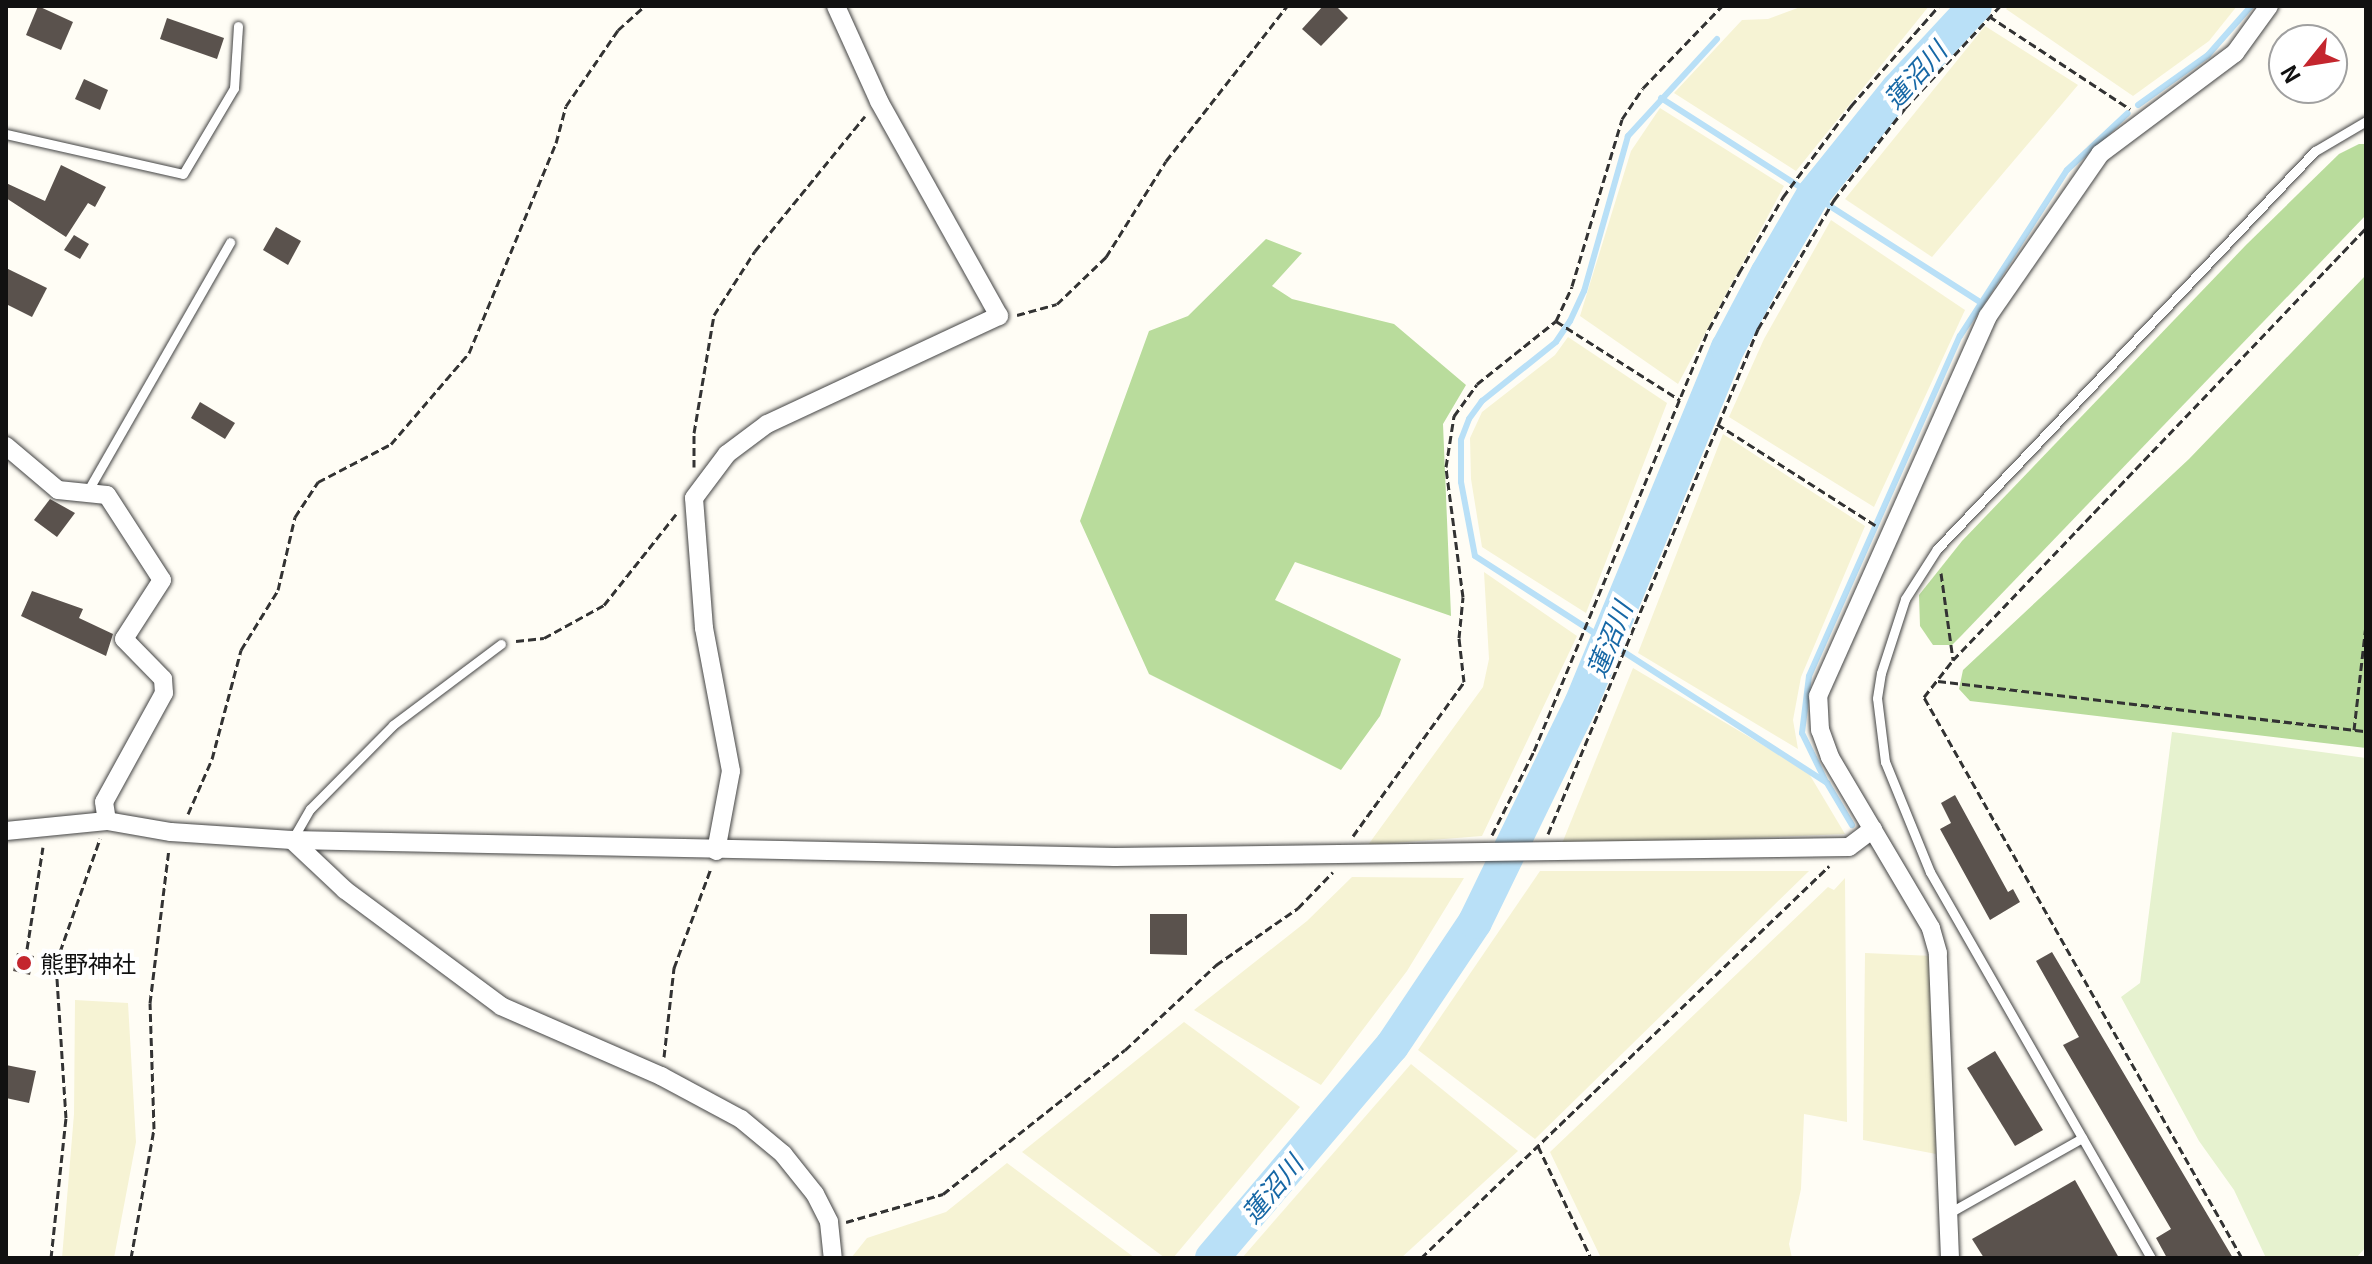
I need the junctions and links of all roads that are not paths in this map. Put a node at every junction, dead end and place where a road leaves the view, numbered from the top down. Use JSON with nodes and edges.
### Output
{"nodes":[{"id":1,"x":836,"y":6,"type":"edge"},
{"id":2,"x":2269,"y":6,"type":"edge"},
{"id":3,"x":238,"y":26,"type":"dead end"},
{"id":4,"x":2366,"y":121,"type":"edge"},
{"id":5,"x":6,"y":134,"type":"edge"},
{"id":6,"x":230,"y":242,"type":"dead end"},
{"id":7,"x":6,"y":446,"type":"edge"},
{"id":8,"x":87,"y":492,"type":"junction"},
{"id":9,"x":501,"y":644,"type":"road end"},
{"id":10,"x":107,"y":821,"type":"junction"},
{"id":11,"x":1873,"y":829,"type":"junction"},
{"id":12,"x":6,"y":831,"type":"edge"},
{"id":13,"x":292,"y":840,"type":"junction"},
{"id":14,"x":716,"y":851,"type":"junction"},
{"id":15,"x":2082,"y":1138,"type":"junction"},
{"id":16,"x":1948,"y":1213,"type":"junction"},
{"id":17,"x":833,"y":1258,"type":"edge"},
{"id":18,"x":1950,"y":1258,"type":"edge"},
{"id":19,"x":2151,"y":1258,"type":"edge"}],
"edges":[{"from":1,"to":14,"type":"street"},
{"from":2,"to":11,"type":"street"},
{"from":3,"to":5,"type":"lane"},
{"from":4,"to":15,"type":"lane"},
{"from":6,"to":8,"type":"lane"},
{"from":7,"to":8,"type":"street"},
{"from":8,"to":10,"type":"street"},
{"from":9,"to":13,"type":"lane"},
{"from":10,"to":12,"type":"street"},
{"from":10,"to":13,"type":"street"},
{"from":11,"to":14,"type":"street"},
{"from":11,"to":16,"type":"street"},
{"from":13,"to":14,"type":"street"},
{"from":13,"to":17,"type":"street"},
{"from":15,"to":16,"type":"lane"},
{"from":15,"to":19,"type":"lane"},
{"from":16,"to":18,"type":"street"}]}
